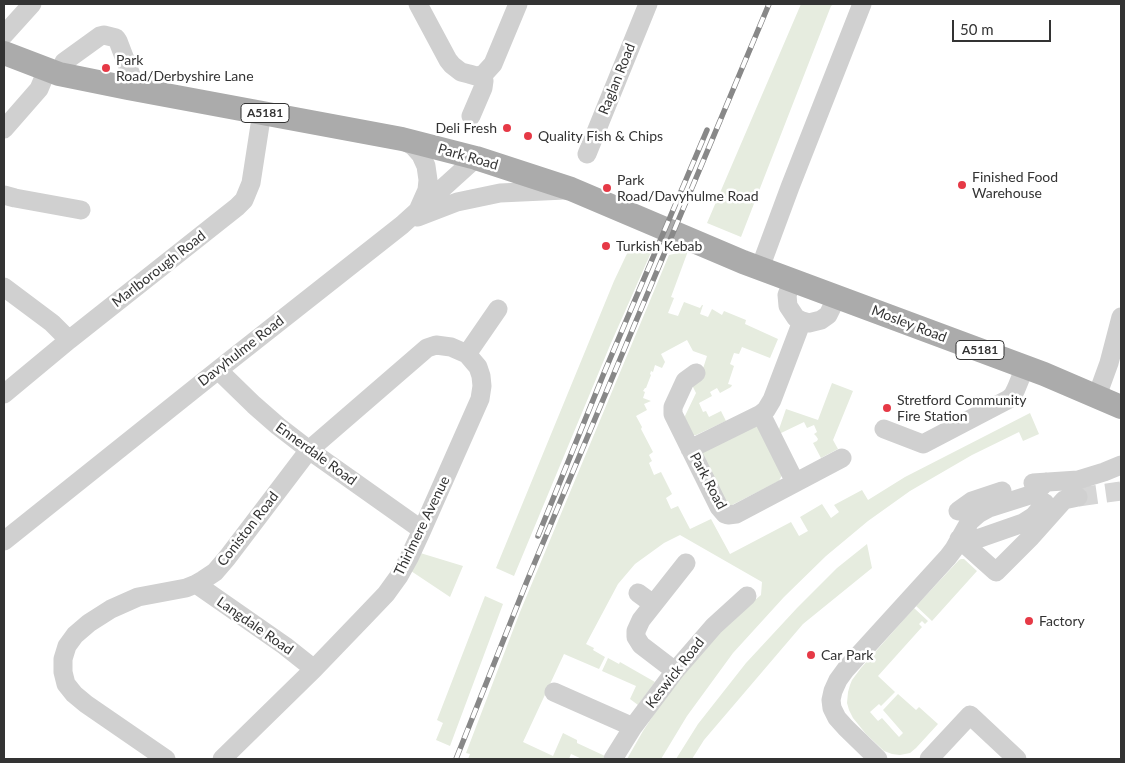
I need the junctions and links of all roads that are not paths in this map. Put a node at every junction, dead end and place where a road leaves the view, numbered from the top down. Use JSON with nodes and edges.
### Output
{"nodes":[{"id":1,"x":32,"y":4,"type":"edge"},
{"id":2,"x":418,"y":4,"type":"edge"},
{"id":3,"x":518,"y":4,"type":"edge"},
{"id":4,"x":648,"y":4,"type":"edge"},
{"id":5,"x":862,"y":4,"type":"edge"},
{"id":6,"x":4,"y":35,"type":"edge"},
{"id":7,"x":4,"y":53,"type":"edge"},
{"id":8,"x":53,"y":72,"type":"junction"},
{"id":9,"x":483,"y":75,"type":"junction"},
{"id":10,"x":128,"y":88,"type":"junction"},
{"id":11,"x":262,"y":112,"type":"junction"},
{"id":12,"x":471,"y":116,"type":"dead end"},
{"id":13,"x":4,"y":129,"type":"edge"},
{"id":14,"x":402,"y":139,"type":"junction"},
{"id":15,"x":587,"y":154,"type":"dead end"},
{"id":16,"x":476,"y":158,"type":"junction"},
{"id":17,"x":571,"y":190,"type":"junction"},
{"id":18,"x":4,"y":195,"type":"edge"},
{"id":19,"x":81,"y":210,"type":"dead end"},
{"id":20,"x":419,"y":210,"type":"junction"},
{"id":21,"x":402,"y":225,"type":"junction"},
{"id":22,"x":760,"y":268,"type":"junction"},
{"id":23,"x":792,"y":280,"type":"junction"},
{"id":24,"x":4,"y":287,"type":"edge"},
{"id":25,"x":837,"y":297,"type":"junction"},
{"id":26,"x":498,"y":309,"type":"dead end"},
{"id":27,"x":1121,"y":317,"type":"edge"},
{"id":28,"x":802,"y":322,"type":"junction"},
{"id":29,"x":69,"y":340,"type":"junction"},
{"id":30,"x":467,"y":354,"type":"junction"},
{"id":31,"x":1025,"y":368,"type":"junction"},
{"id":32,"x":218,"y":370,"type":"junction"},
{"id":33,"x":696,"y":373,"type":"dead end"},
{"id":34,"x":4,"y":394,"type":"edge"},
{"id":35,"x":1097,"y":396,"type":"junction"},
{"id":36,"x":1121,"y":407,"type":"edge"},
{"id":37,"x":761,"y":414,"type":"junction"},
{"id":38,"x":884,"y":429,"type":"dead end"},
{"id":39,"x":690,"y":449,"type":"junction"},
{"id":40,"x":309,"y":450,"type":"junction"},
{"id":41,"x":842,"y":458,"type":"dead end"},
{"id":42,"x":1121,"y":465,"type":"edge"},
{"id":43,"x":795,"y":482,"type":"junction"},
{"id":44,"x":1055,"y":482,"type":"junction"},
{"id":45,"x":1078,"y":497,"type":"tunnel mouth"},
{"id":46,"x":958,"y":511,"type":"dead end"},
{"id":47,"x":422,"y":530,"type":"junction"},
{"id":48,"x":959,"y":539,"type":"junction"},
{"id":49,"x":4,"y":541,"type":"edge"},
{"id":50,"x":686,"y":563,"type":"dead end"},
{"id":51,"x":196,"y":584,"type":"junction"},
{"id":52,"x":747,"y":596,"type":"dead end"},
{"id":53,"x":314,"y":669,"type":"junction"},
{"id":54,"x":675,"y":671,"type":"junction"},
{"id":55,"x":554,"y":692,"type":"dead end"},
{"id":56,"x":633,"y":727,"type":"junction"},
{"id":57,"x":166,"y":759,"type":"edge"},
{"id":58,"x":222,"y":759,"type":"edge"},
{"id":59,"x":613,"y":759,"type":"edge"},
{"id":60,"x":878,"y":759,"type":"edge"},
{"id":61,"x":929,"y":759,"type":"edge"},
{"id":62,"x":1017,"y":759,"type":"edge"}],
"edges":[{"from":1,"to":6,"type":"street"},
{"from":2,"to":9,"type":"street"},
{"from":3,"to":9,"type":"street"},
{"from":4,"to":15,"type":"street","name":"Raglan Road"},
{"from":5,"to":22,"type":"street"},
{"from":7,"to":8,"type":"main road","name":"Park Road","number":"A5181"},
{"from":8,"to":10,"type":"main road","name":"Park Road","number":"A5181"},
{"from":8,"to":10,"type":"street"},
{"from":8,"to":13,"type":"street"},
{"from":9,"to":12,"type":"street"},
{"from":10,"to":11,"type":"main road","name":"Park Road","number":"A5181"},
{"from":11,"to":14,"type":"main road","name":"Park Road","number":"A5181"},
{"from":11,"to":29,"type":"street","name":"Marlborough Road"},
{"from":14,"to":16,"type":"main road","name":"Park Road","number":"A5181"},
{"from":14,"to":20,"type":"street"},
{"from":16,"to":17,"type":"main road","name":"Park Road","number":"A5181"},
{"from":16,"to":20,"type":"street","name":"Davyhulme Road"},
{"from":17,"to":21,"type":"street"},
{"from":17,"to":22,"type":"main road","name":"Park Road","number":"A5181"},
{"from":18,"to":19,"type":"street"},
{"from":20,"to":21,"type":"street","name":"Davyhulme Road"},
{"from":21,"to":32,"type":"street","name":"Davyhulme Road"},
{"from":22,"to":23,"type":"main road","name":"Park Road","number":"A5181"},
{"from":23,"to":25,"type":"main road","name":"Park Road","number":"A5181"},
{"from":23,"to":28,"type":"street"},
{"from":24,"to":29,"type":"street"},
{"from":25,"to":28,"type":"street"},
{"from":25,"to":31,"type":"main road","name":"Mosley Road","number":"A5181"},
{"from":26,"to":30,"type":"street"},
{"from":27,"to":35,"type":"street"},
{"from":28,"to":37,"type":"street"},
{"from":29,"to":34,"type":"street","name":"Marlborough Road"},
{"from":30,"to":40,"type":"street","name":"Coniston Road"},
{"from":30,"to":47,"type":"street","name":"Thirlmere Avenue"},
{"from":31,"to":35,"type":"main road","name":"Mosley Road","number":"A5181"},
{"from":31,"to":38,"type":"street"},
{"from":32,"to":40,"type":"street","name":"Ennerdale Road"},
{"from":32,"to":49,"type":"street","name":"Davyhulme Road"},
{"from":33,"to":39,"type":"street"},
{"from":35,"to":36,"type":"main road","name":"Mosley Road","number":"A5181"},
{"from":37,"to":39,"type":"street","name":"Park Road"},
{"from":37,"to":43,"type":"street"},
{"from":39,"to":43,"type":"street","name":"Park Road"},
{"from":40,"to":47,"type":"street","name":"Ennerdale Road"},
{"from":40,"to":51,"type":"street","name":"Coniston Road"},
{"from":41,"to":43,"type":"street","name":"Park Road"},
{"from":42,"to":44,"type":"street"},
{"from":44,"to":46,"type":"street"},
{"from":44,"to":48,"type":"street"},
{"from":44,"to":48,"type":"street"},
{"from":45,"to":48,"type":"street"},
{"from":47,"to":53,"type":"street","name":"Thirlmere Avenue"},
{"from":48,"to":60,"type":"street"},
{"from":50,"to":54,"type":"street"},
{"from":51,"to":53,"type":"street","name":"Langdale Road"},
{"from":51,"to":57,"type":"street","name":"Coniston Road"},
{"from":52,"to":54,"type":"street","name":"Keswick Road"},
{"from":53,"to":58,"type":"street","name":"Thirlmere Avenue"},
{"from":54,"to":56,"type":"street","name":"Keswick Road"},
{"from":55,"to":56,"type":"street"},
{"from":56,"to":59,"type":"street","name":"Keswick Road"},
{"from":61,"to":62,"type":"street"}]}
